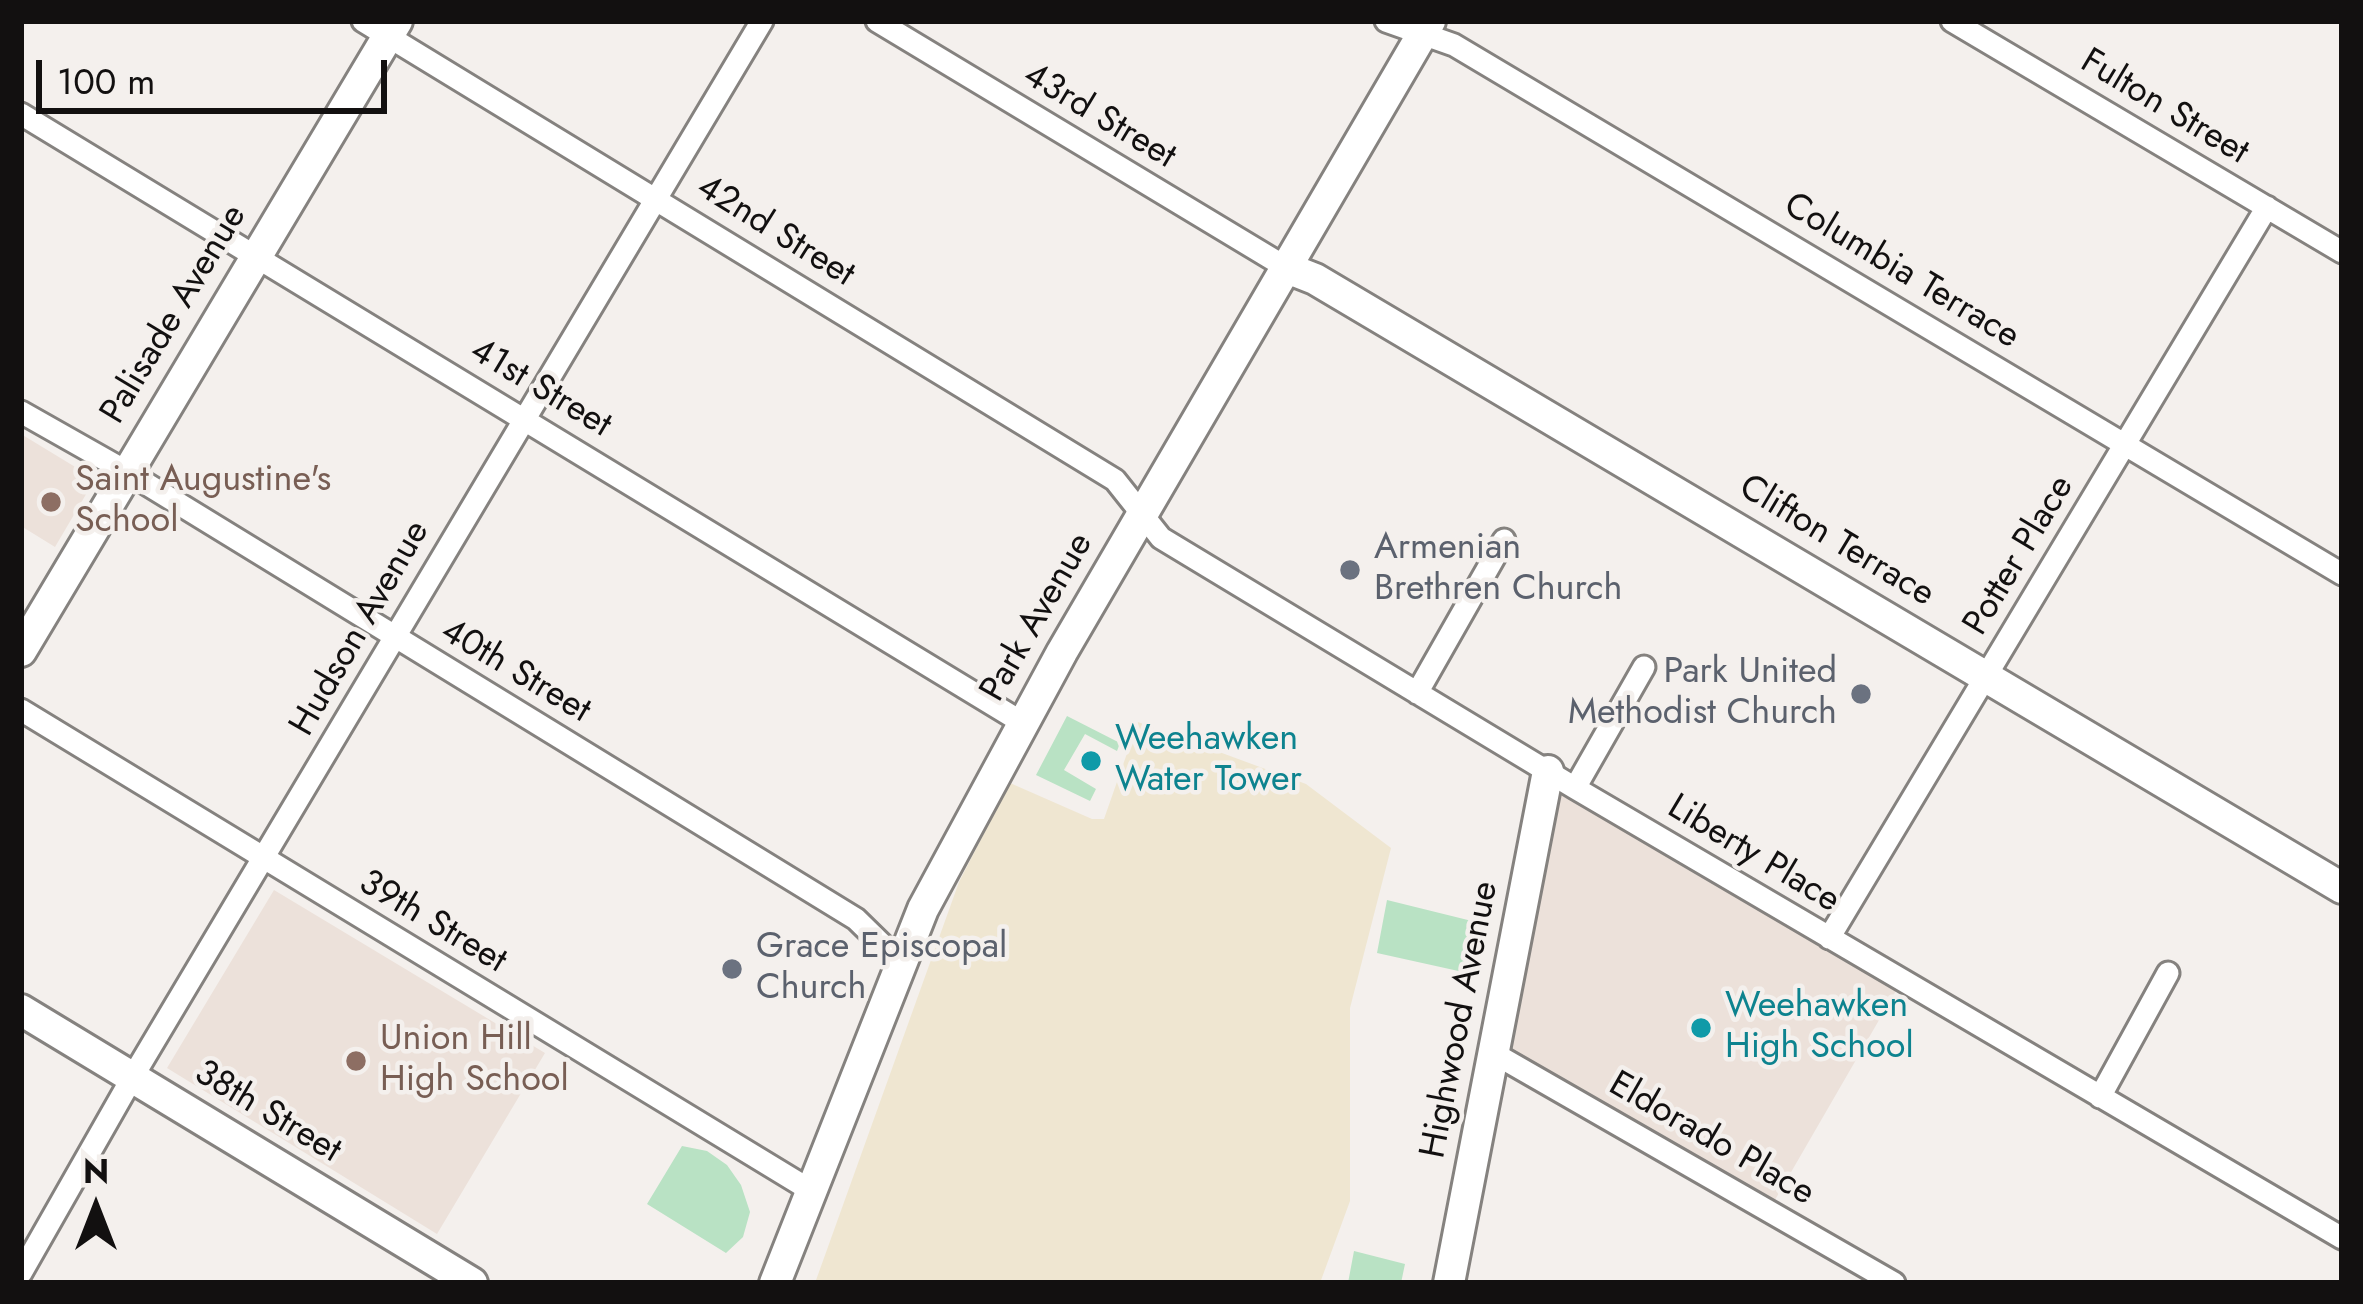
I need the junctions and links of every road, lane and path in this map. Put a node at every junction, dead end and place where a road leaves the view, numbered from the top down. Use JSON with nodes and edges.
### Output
{"nodes":[{"id":1,"x":762,"y":21,"type":"edge"},
{"id":2,"x":878,"y":21,"type":"edge"},
{"id":3,"x":1386,"y":21,"type":"edge"},
{"id":4,"x":1952,"y":21,"type":"edge"},
{"id":5,"x":383,"y":26,"type":"edge"},
{"id":6,"x":1426,"y":28,"type":"edge"},
{"id":7,"x":21,"y":114,"type":"edge"},
{"id":8,"x":657,"y":197,"type":"junction"},
{"id":9,"x":2267,"y":208,"type":"junction"},
{"id":10,"x":2342,"y":252,"type":"edge"},
{"id":11,"x":257,"y":254,"type":"junction"},
{"id":12,"x":1287,"y":268,"type":"junction"},
{"id":13,"x":21,"y":412,"type":"edge"},
{"id":14,"x":524,"y":419,"type":"junction"},
{"id":15,"x":2126,"y":444,"type":"junction"},
{"id":16,"x":127,"y":472,"type":"junction"},
{"id":17,"x":1144,"y":512,"type":"junction"},
{"id":18,"x":1504,"y":540,"type":"dead end"},
{"id":19,"x":2342,"y":574,"type":"edge"},
{"id":20,"x":395,"y":637,"type":"junction"},
{"id":21,"x":21,"y":651,"type":"edge"},
{"id":22,"x":1644,"y":667,"type":"dead end"},
{"id":23,"x":1987,"y":675,"type":"junction"},
{"id":24,"x":1417,"y":693,"type":"junction"},
{"id":25,"x":21,"y":710,"type":"edge"},
{"id":26,"x":1023,"y":723,"type":"junction"},
{"id":27,"x":1548,"y":771,"type":"junction"},
{"id":28,"x":1575,"y":788,"type":"junction"},
{"id":29,"x":264,"y":859,"type":"junction"},
{"id":30,"x":2342,"y":888,"type":"edge"},
{"id":31,"x":1829,"y":938,"type":"junction"},
{"id":32,"x":902,"y":964,"type":"junction"},
{"id":33,"x":2168,"y":973,"type":"dead end"},
{"id":34,"x":21,"y":1010,"type":"edge"},
{"id":35,"x":1495,"y":1054,"type":"junction"},
{"id":36,"x":132,"y":1078,"type":"junction"},
{"id":37,"x":2101,"y":1097,"type":"junction"},
{"id":38,"x":810,"y":1190,"type":"junction"},
{"id":39,"x":2342,"y":1238,"type":"edge"},
{"id":40,"x":21,"y":1273,"type":"edge"},
{"id":41,"x":472,"y":1283,"type":"edge"},
{"id":42,"x":776,"y":1283,"type":"edge"},
{"id":43,"x":1449,"y":1283,"type":"edge"},
{"id":44,"x":1894,"y":1283,"type":"edge"}],
"edges":[{"from":1,"to":8,"type":"street","name":"Hudson Avenue"},
{"from":2,"to":12,"type":"street","name":"43rd Street"},
{"from":3,"to":6,"type":"street","name":"Columbia Terrace"},
{"from":4,"to":9,"type":"street","name":"Fulton Street"},
{"from":5,"to":8,"type":"street","name":"42nd Street"},
{"from":5,"to":11,"type":"street","name":"Palisade Avenue"},
{"from":6,"to":12,"type":"street","name":"Park Avenue"},
{"from":6,"to":15,"type":"street","name":"Columbia Terrace"},
{"from":7,"to":11,"type":"street","name":"41st Street"},
{"from":8,"to":14,"type":"street","name":"Hudson Avenue"},
{"from":8,"to":17,"type":"street","name":"42nd Street"},
{"from":9,"to":10,"type":"street","name":"Fulton Street"},
{"from":9,"to":15,"type":"street","name":"Potter Place"},
{"from":11,"to":14,"type":"street","name":"41st Street"},
{"from":11,"to":16,"type":"street","name":"Palisade Avenue"},
{"from":12,"to":17,"type":"street","name":"Park Avenue"},
{"from":12,"to":23,"type":"street","name":"Clifton Terrace"},
{"from":13,"to":16,"type":"street","name":"40th Street"},
{"from":14,"to":20,"type":"street","name":"Hudson Avenue"},
{"from":14,"to":26,"type":"street","name":"41st Street"},
{"from":15,"to":19,"type":"street","name":"Columbia Terrace"},
{"from":15,"to":23,"type":"street","name":"Potter Place"},
{"from":16,"to":20,"type":"street","name":"40th Street"},
{"from":16,"to":21,"type":"street","name":"Palisade Avenue"},
{"from":17,"to":24,"type":"street","name":"Liberty Place"},
{"from":17,"to":26,"type":"street","name":"Park Avenue"},
{"from":18,"to":24,"type":"street"},
{"from":20,"to":29,"type":"street","name":"Hudson Avenue"},
{"from":20,"to":32,"type":"street","name":"40th Street"},
{"from":22,"to":28,"type":"street"},
{"from":23,"to":30,"type":"street","name":"Clifton Terrace"},
{"from":23,"to":31,"type":"street","name":"Potter Place"},
{"from":24,"to":27,"type":"street","name":"Liberty Place"},
{"from":25,"to":29,"type":"street","name":"39th Street"},
{"from":26,"to":32,"type":"street","name":"Park Avenue"},
{"from":27,"to":28,"type":"street","name":"Liberty Place"},
{"from":27,"to":35,"type":"street","name":"Highwood Avenue"},
{"from":28,"to":31,"type":"street","name":"Liberty Place"},
{"from":29,"to":36,"type":"street","name":"Hudson Avenue"},
{"from":29,"to":38,"type":"street","name":"39th Street"},
{"from":31,"to":37,"type":"street","name":"Liberty Place"},
{"from":32,"to":38,"type":"street","name":"Park Avenue"},
{"from":33,"to":37,"type":"street"},
{"from":34,"to":36,"type":"street","name":"38th Street"},
{"from":35,"to":43,"type":"street","name":"Highwood Avenue"},
{"from":35,"to":44,"type":"street","name":"Eldorado Place"},
{"from":36,"to":40,"type":"street","name":"Hudson Avenue"},
{"from":36,"to":41,"type":"street","name":"38th Street"},
{"from":37,"to":39,"type":"street","name":"Liberty Place"},
{"from":38,"to":42,"type":"street","name":"Park Avenue"}]}
